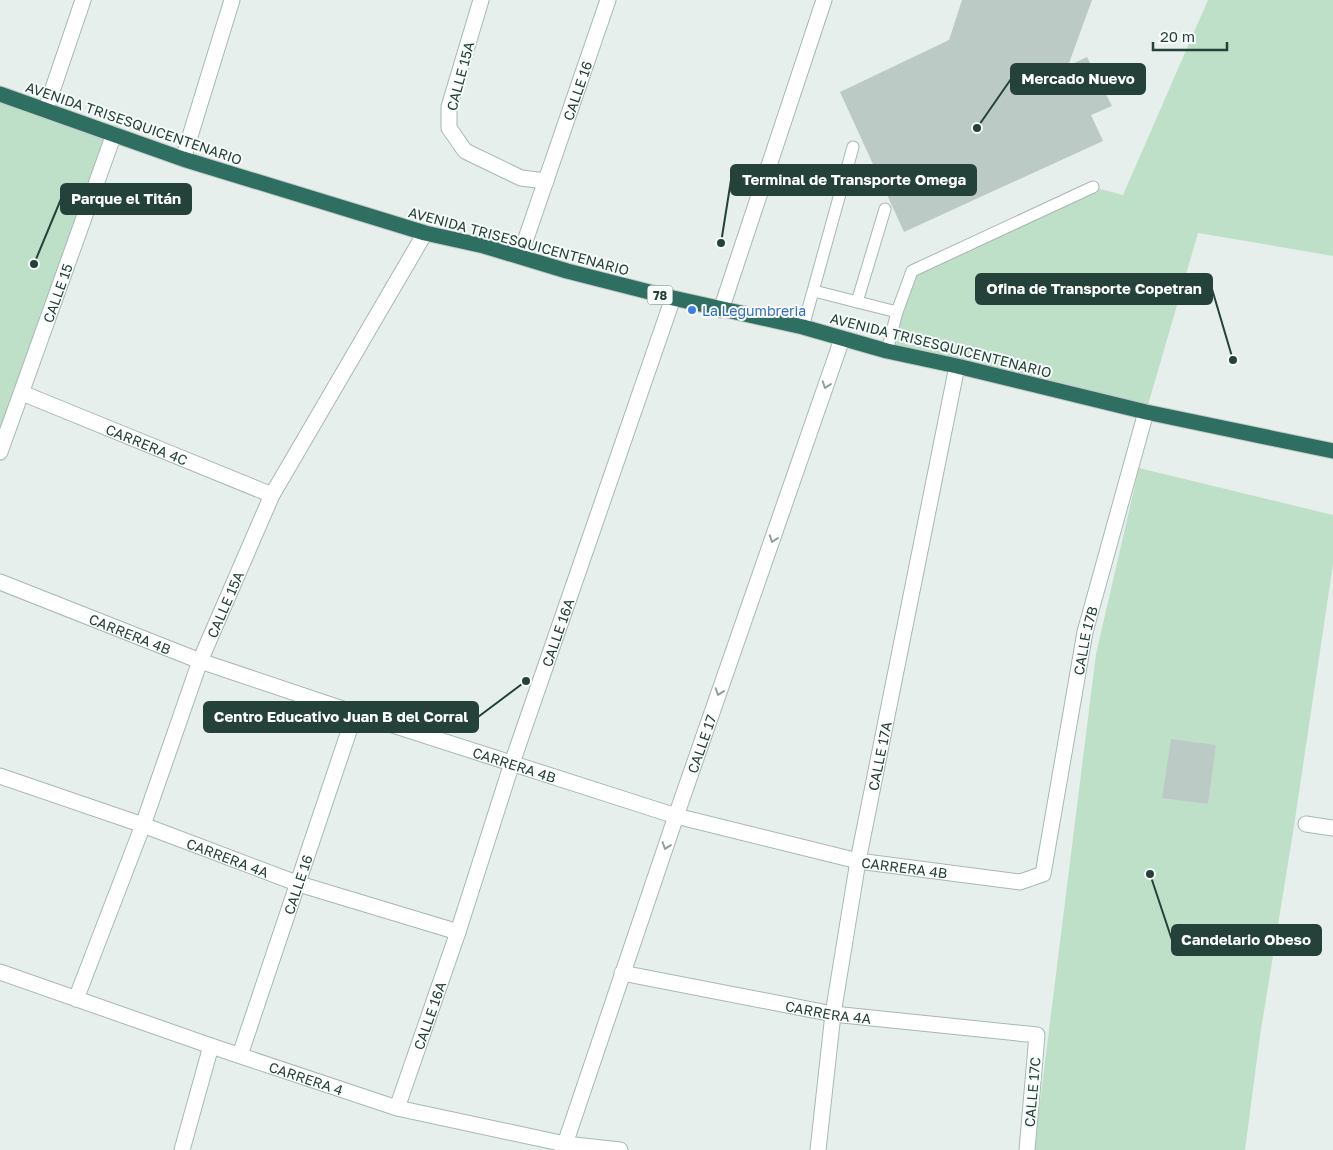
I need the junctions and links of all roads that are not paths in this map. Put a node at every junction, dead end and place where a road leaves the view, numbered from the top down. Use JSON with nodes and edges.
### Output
{"nodes":[{"id":1,"x":83,"y":0,"type":"edge"},
{"id":2,"x":232,"y":0,"type":"edge"},
{"id":3,"x":481,"y":0,"type":"edge"},
{"id":4,"x":608,"y":0,"type":"edge"},
{"id":5,"x":824,"y":0,"type":"edge"},
{"id":6,"x":0,"y":94,"type":"edge"},
{"id":7,"x":46,"y":109,"type":"junction"},
{"id":8,"x":114,"y":134,"type":"junction"},
{"id":9,"x":853,"y":147,"type":"dead end"},
{"id":10,"x":183,"y":159,"type":"junction"},
{"id":11,"x":546,"y":181,"type":"junction"},
{"id":12,"x":1093,"y":187,"type":"dead end"},
{"id":13,"x":885,"y":209,"type":"dead end"},
{"id":14,"x":425,"y":234,"type":"junction"},
{"id":15,"x":520,"y":256,"type":"junction"},
{"id":16,"x":814,"y":291,"type":"junction"},
{"id":17,"x":673,"y":298,"type":"junction"},
{"id":18,"x":857,"y":302,"type":"junction"},
{"id":19,"x":721,"y":310,"type":"junction"},
{"id":20,"x":897,"y":312,"type":"junction"},
{"id":21,"x":802,"y":327,"type":"junction"},
{"id":22,"x":842,"y":339,"type":"junction"},
{"id":23,"x":887,"y":351,"type":"junction"},
{"id":24,"x":957,"y":366,"type":"junction"},
{"id":25,"x":22,"y":393,"type":"junction"},
{"id":26,"x":1146,"y":412,"type":"junction"},
{"id":27,"x":1333,"y":451,"type":"edge"},
{"id":28,"x":0,"y":452,"type":"edge"},
{"id":29,"x":272,"y":495,"type":"junction"},
{"id":30,"x":0,"y":582,"type":"edge"},
{"id":31,"x":200,"y":661,"type":"junction"},
{"id":32,"x":355,"y":713,"type":"junction"},
{"id":33,"x":512,"y":763,"type":"junction"},
{"id":34,"x":0,"y":776,"type":"edge"},
{"id":35,"x":676,"y":816,"type":"junction"},
{"id":36,"x":1306,"y":824,"type":"dead end"},
{"id":37,"x":143,"y":825,"type":"junction"},
{"id":38,"x":1333,"y":828,"type":"edge"},
{"id":39,"x":858,"y":861,"type":"junction"},
{"id":40,"x":1043,"y":874,"type":"joint"},
{"id":41,"x":299,"y":884,"type":"junction"},
{"id":42,"x":458,"y":932,"type":"junction"},
{"id":43,"x":0,"y":972,"type":"edge"},
{"id":44,"x":622,"y":973,"type":"junction"},
{"id":45,"x":76,"y":999,"type":"junction"},
{"id":46,"x":834,"y":1014,"type":"junction"},
{"id":47,"x":1037,"y":1035,"type":"joint"},
{"id":48,"x":211,"y":1046,"type":"junction"},
{"id":49,"x":240,"y":1055,"type":"junction"},
{"id":50,"x":397,"y":1108,"type":"junction"},
{"id":51,"x":564,"y":1147,"type":"edge"},
{"id":52,"x":182,"y":1150,"type":"edge"},
{"id":53,"x":620,"y":1150,"type":"edge"},
{"id":54,"x":818,"y":1150,"type":"edge"},
{"id":55,"x":1026,"y":1150,"type":"edge"}],
"edges":[{"from":1,"to":7,"type":"street"},
{"from":2,"to":10,"type":"street"},
{"from":3,"to":11,"type":"street","name":"CALLE 15A"},
{"from":4,"to":11,"type":"street","name":"CALLE 16"},
{"from":5,"to":19,"type":"street"},
{"from":6,"to":7,"type":"highway","name":"AVENIDA TRISESQUICENTENARIO","number":"78"},
{"from":7,"to":8,"type":"highway","name":"AVENIDA TRISESQUICENTENARIO","number":"78"},
{"from":8,"to":10,"type":"highway","name":"AVENIDA TRISESQUICENTENARIO","number":"78"},
{"from":8,"to":25,"type":"street","name":"CALLE 15"},
{"from":9,"to":16,"type":"lane"},
{"from":10,"to":14,"type":"highway","name":"AVENIDA TRISESQUICENTENARIO","number":"78"},
{"from":11,"to":15,"type":"street","name":"CALLE 16"},
{"from":12,"to":20,"type":"lane"},
{"from":13,"to":18,"type":"lane"},
{"from":14,"to":15,"type":"highway","name":"AVENIDA TRISESQUICENTENARIO","number":"78"},
{"from":14,"to":29,"type":"street","name":"CALLE 15A"},
{"from":15,"to":17,"type":"highway","name":"AVENIDA TRISESQUICENTENARIO","number":"78"},
{"from":16,"to":18,"type":"lane"},
{"from":16,"to":21,"type":"lane"},
{"from":17,"to":19,"type":"highway","name":"AVENIDA TRISESQUICENTENARIO","number":"78"},
{"from":17,"to":33,"type":"street","name":"CALLE 16A"},
{"from":18,"to":20,"type":"lane"},
{"from":19,"to":21,"type":"highway","name":"AVENIDA TRISESQUICENTENARIO","number":"78"},
{"from":20,"to":23,"type":"lane"},
{"from":21,"to":22,"type":"highway","name":"AVENIDA TRISESQUICENTENARIO","number":"78"},
{"from":22,"to":23,"type":"highway","name":"AVENIDA TRISESQUICENTENARIO","number":"78"},
{"from":22,"to":35,"type":"street","name":"CALLE 17","one_way":true},
{"from":23,"to":24,"type":"highway","name":"AVENIDA TRISESQUICENTENARIO","number":"78"},
{"from":24,"to":26,"type":"highway","name":"AVENIDA TRISESQUICENTENARIO","number":"78"},
{"from":24,"to":39,"type":"street","name":"CALLE 17A"},
{"from":25,"to":28,"type":"street","name":"CALLE 15"},
{"from":25,"to":29,"type":"street","name":"CARRERA 4C"},
{"from":26,"to":27,"type":"highway","name":"AVENIDA TRISESQUICENTENARIO","number":"78"},
{"from":26,"to":40,"type":"street","name":"CALLE 17B"},
{"from":29,"to":31,"type":"street","name":"CALLE 15A"},
{"from":30,"to":31,"type":"street","name":"CARRERA 4B"},
{"from":31,"to":32,"type":"street","name":"CARRERA 4B"},
{"from":31,"to":37,"type":"street","name":"CALLE 15A"},
{"from":32,"to":33,"type":"street","name":"CARRERA 4B"},
{"from":32,"to":41,"type":"street","name":"CALLE 16"},
{"from":33,"to":35,"type":"street","name":"CARRERA 4B"},
{"from":33,"to":42,"type":"street","name":"CALLE 16A"},
{"from":34,"to":37,"type":"street","name":"CARRERA 4A"},
{"from":35,"to":39,"type":"street","name":"CARRERA 4B"},
{"from":35,"to":44,"type":"street","name":"CALLE 17","one_way":true},
{"from":36,"to":38,"type":"street"},
{"from":37,"to":41,"type":"street","name":"CARRERA 4A"},
{"from":37,"to":45,"type":"street","name":"CALLE 15A"},
{"from":39,"to":40,"type":"street","name":"CARRERA 4B"},
{"from":39,"to":46,"type":"street","name":"CALLE 17A"},
{"from":41,"to":42,"type":"street","name":"CARRERA 4A"},
{"from":41,"to":49,"type":"street","name":"CALLE 16"},
{"from":42,"to":50,"type":"street","name":"CALLE 16A"},
{"from":43,"to":45,"type":"street","name":"CARRERA 4"},
{"from":44,"to":46,"type":"street","name":"CARRERA 4A"},
{"from":44,"to":51,"type":"street","name":"CALLE 17"},
{"from":45,"to":48,"type":"street","name":"CARRERA 4"},
{"from":46,"to":47,"type":"street","name":"CARRERA 4A"},
{"from":46,"to":54,"type":"street","name":"CALLE 17A"},
{"from":47,"to":55,"type":"street","name":"CALLE 17C"},
{"from":48,"to":49,"type":"street","name":"CARRERA 4"},
{"from":48,"to":52,"type":"street"},
{"from":49,"to":50,"type":"street","name":"CARRERA 4"},
{"from":50,"to":51,"type":"street","name":"CARRERA 4"},
{"from":51,"to":53,"type":"street","name":"CARRERA 4"}]}
